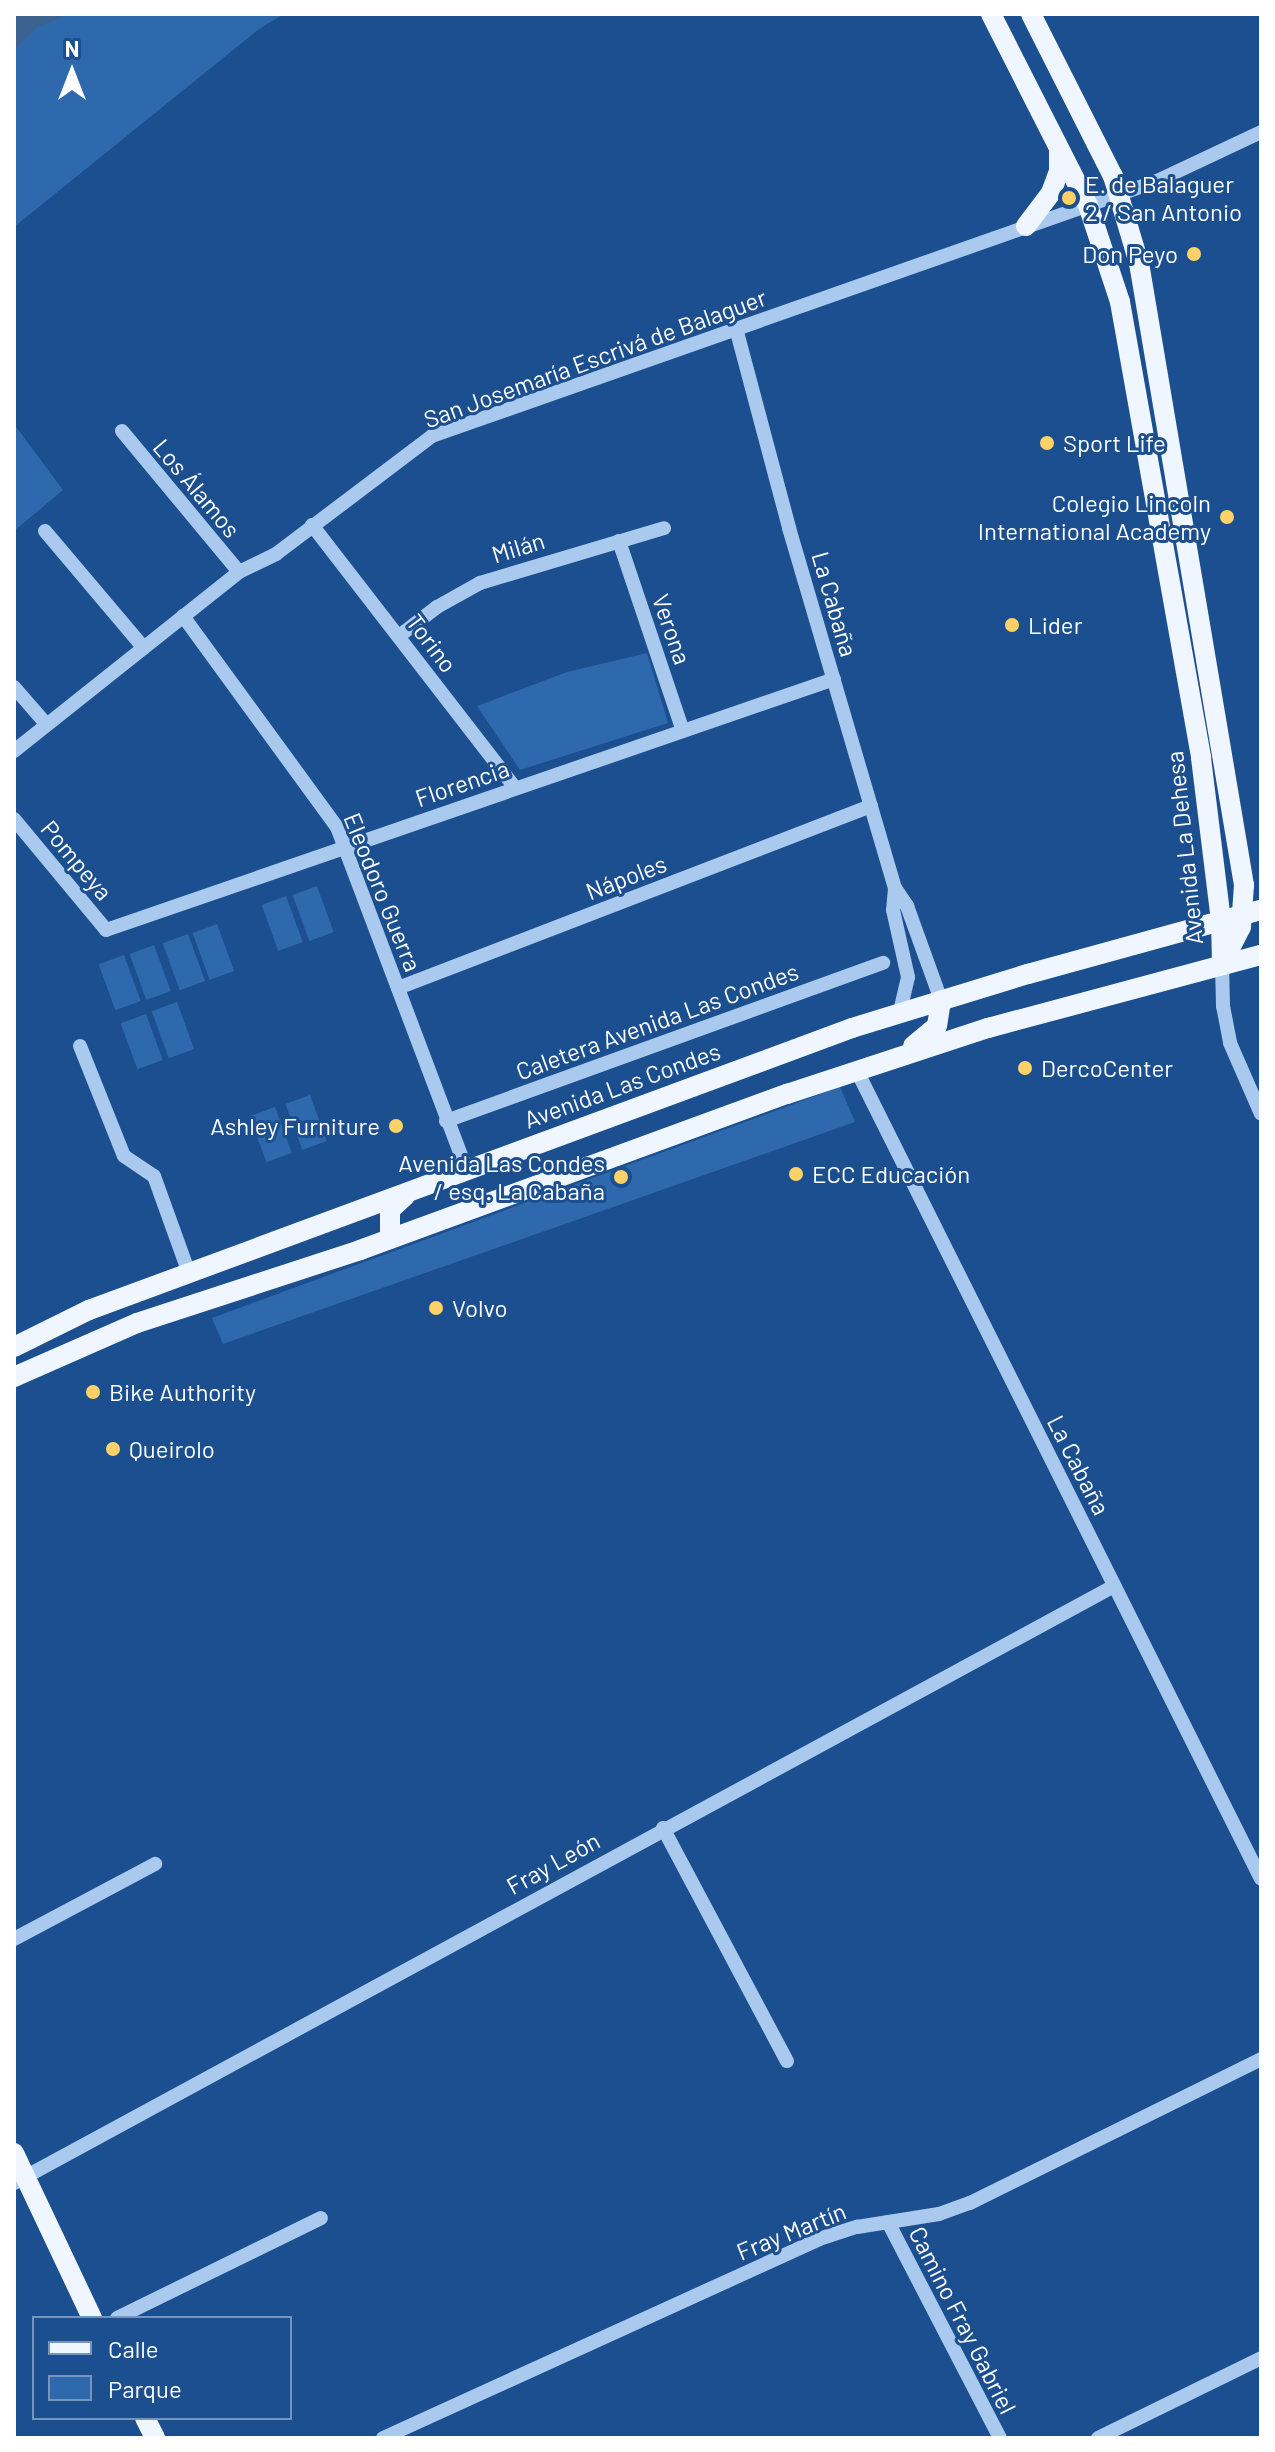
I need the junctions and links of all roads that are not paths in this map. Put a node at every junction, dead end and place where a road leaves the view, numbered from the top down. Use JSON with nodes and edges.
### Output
{"nodes":[{"id":1,"x":991,"y":14,"type":"edge"},
{"id":2,"x":1031,"y":14,"type":"edge"},
{"id":3,"x":1261,"y":132,"type":"edge"},
{"id":4,"x":1058,"y":147,"type":"junction"},
{"id":5,"x":1121,"y":194,"type":"junction"},
{"id":6,"x":1088,"y":205,"type":"junction"},
{"id":7,"x":1026,"y":226,"type":"junction"},
{"id":8,"x":737,"y":332,"type":"junction"},
{"id":9,"x":122,"y":431,"type":"dead end"},
{"id":10,"x":312,"y":525,"type":"junction"},
{"id":11,"x":664,"y":528,"type":"dead end"},
{"id":12,"x":45,"y":531,"type":"dead end"},
{"id":13,"x":619,"y":541,"type":"junction"},
{"id":14,"x":239,"y":572,"type":"junction"},
{"id":15,"x":183,"y":616,"type":"junction"},
{"id":16,"x":399,"y":636,"type":"junction"},
{"id":17,"x":144,"y":648,"type":"junction"},
{"id":18,"x":834,"y":679,"type":"junction"},
{"id":19,"x":14,"y":687,"type":"edge"},
{"id":20,"x":47,"y":725,"type":"junction"},
{"id":21,"x":683,"y":731,"type":"junction"},
{"id":22,"x":14,"y":751,"type":"edge"},
{"id":23,"x":515,"y":788,"type":"junction"},
{"id":24,"x":871,"y":806,"type":"junction"},
{"id":25,"x":14,"y":819,"type":"edge"},
{"id":26,"x":346,"y":845,"type":"junction"},
{"id":27,"x":895,"y":888,"type":"junction"},
{"id":28,"x":1252,"y":912,"type":"edge"},
{"id":29,"x":1221,"y":920,"type":"junction"},
{"id":30,"x":106,"y":930,"type":"joint"},
{"id":31,"x":1261,"y":955,"type":"edge"},
{"id":32,"x":883,"y":963,"type":"dead end"},
{"id":33,"x":1222,"y":964,"type":"junction"},
{"id":34,"x":398,"y":988,"type":"junction"},
{"id":35,"x":941,"y":1000,"type":"junction"},
{"id":36,"x":900,"y":1013,"type":"junction"},
{"id":37,"x":80,"y":1046,"type":"dead end"},
{"id":38,"x":893,"y":1059,"type":"junction"},
{"id":39,"x":857,"y":1071,"type":"junction"},
{"id":40,"x":1261,"y":1114,"type":"edge"},
{"id":41,"x":446,"y":1121,"type":"junction"},
{"id":42,"x":467,"y":1171,"type":"junction"},
{"id":43,"x":411,"y":1191,"type":"junction"},
{"id":44,"x":390,"y":1239,"type":"junction"},
{"id":45,"x":189,"y":1273,"type":"junction"},
{"id":46,"x":14,"y":1347,"type":"edge"},
{"id":47,"x":14,"y":1377,"type":"edge"},
{"id":48,"x":1114,"y":1586,"type":"junction"},
{"id":49,"x":663,"y":1828,"type":"junction"},
{"id":50,"x":155,"y":1864,"type":"dead end"},
{"id":51,"x":1261,"y":1879,"type":"edge"},
{"id":52,"x":14,"y":1939,"type":"edge"},
{"id":53,"x":1261,"y":2059,"type":"edge"},
{"id":54,"x":787,"y":2061,"type":"dead end"},
{"id":55,"x":14,"y":2153,"type":"edge"},
{"id":56,"x":20,"y":2180,"type":"edge"},
{"id":57,"x":321,"y":2218,"type":"dead end"},
{"id":58,"x":888,"y":2222,"type":"junction"},
{"id":59,"x":91,"y":2316,"type":"edge"},
{"id":60,"x":121,"y":2316,"type":"edge"},
{"id":61,"x":1261,"y":2358,"type":"edge"},
{"id":62,"x":146,"y":2420,"type":"edge"},
{"id":63,"x":155,"y":2438,"type":"edge"},
{"id":64,"x":383,"y":2438,"type":"edge"},
{"id":65,"x":1000,"y":2438,"type":"edge"},
{"id":66,"x":1098,"y":2438,"type":"edge"}],
"edges":[{"from":1,"to":4,"type":"main road","name":"Avenida La Dehesa"},
{"from":2,"to":5,"type":"main road","name":"Avenida La Dehesa"},
{"from":3,"to":5,"type":"street","name":"San Josemaría Escrivá de Balaguer"},
{"from":4,"to":6,"type":"main road","name":"Avenida La Dehesa"},
{"from":4,"to":7,"type":"main road"},
{"from":5,"to":6,"type":"street","name":"San Josemaría Escrivá de Balaguer"},
{"from":5,"to":28,"type":"main road","name":"Avenida La Dehesa"},
{"from":6,"to":7,"type":"street","name":"San Josemaría Escrivá de Balaguer"},
{"from":6,"to":29,"type":"main road","name":"Avenida La Dehesa"},
{"from":7,"to":8,"type":"street","name":"San Josemaría Escrivá de Balaguer"},
{"from":8,"to":10,"type":"street","name":"San Josemaría Escrivá de Balaguer"},
{"from":8,"to":18,"type":"street","name":"La Cabaña"},
{"from":9,"to":14,"type":"street","name":"Los Álamos"},
{"from":10,"to":14,"type":"street","name":"San Josemaría Escrivá de Balaguer"},
{"from":10,"to":16,"type":"street","name":"Torino"},
{"from":11,"to":13,"type":"street","name":"Milán"},
{"from":12,"to":17,"type":"street"},
{"from":13,"to":16,"type":"street","name":"Milán"},
{"from":13,"to":21,"type":"street","name":"Verona"},
{"from":14,"to":15,"type":"street","name":"San Josemaría Escrivá de Balaguer"},
{"from":15,"to":17,"type":"street","name":"San Josemaría Escrivá de Balaguer"},
{"from":15,"to":26,"type":"street","name":"Eleodoro Guerra"},
{"from":16,"to":23,"type":"street","name":"Torino"},
{"from":17,"to":20,"type":"street","name":"San Josemaría Escrivá de Balaguer"},
{"from":18,"to":21,"type":"street","name":"Florencia"},
{"from":18,"to":24,"type":"street","name":"La Cabaña"},
{"from":19,"to":20,"type":"street"},
{"from":20,"to":22,"type":"street","name":"San Josemaría Escrivá de Balaguer"},
{"from":21,"to":23,"type":"street","name":"Florencia"},
{"from":23,"to":26,"type":"street","name":"Florencia"},
{"from":24,"to":27,"type":"street","name":"La Cabaña"},
{"from":24,"to":34,"type":"street","name":"Nápoles"},
{"from":25,"to":30,"type":"street","name":"Pompeya"},
{"from":26,"to":30,"type":"street","name":"Florencia"},
{"from":26,"to":34,"type":"street","name":"Eleodoro Guerra"},
{"from":27,"to":35,"type":"street","name":"La Cabaña"},
{"from":27,"to":36,"type":"street","name":"La Cabaña"},
{"from":28,"to":29,"type":"main road","name":"Avenida Las Condes"},
{"from":28,"to":33,"type":"main road","name":"Avenida La Dehesa"},
{"from":29,"to":33,"type":"main road","name":"Avenida La Dehesa"},
{"from":29,"to":35,"type":"main road","name":"Avenida Las Condes"},
{"from":31,"to":33,"type":"main road"},
{"from":32,"to":41,"type":"street","name":"Caletera Avenida Las Condes"},
{"from":33,"to":38,"type":"main road"},
{"from":33,"to":40,"type":"street"},
{"from":34,"to":41,"type":"street","name":"Eleodoro Guerra"},
{"from":35,"to":36,"type":"main road","name":"Avenida Las Condes"},
{"from":35,"to":38,"type":"main road"},
{"from":36,"to":42,"type":"main road","name":"Avenida Las Condes"},
{"from":37,"to":45,"type":"street"},
{"from":38,"to":39,"type":"main road"},
{"from":39,"to":44,"type":"main road"},
{"from":39,"to":48,"type":"street","name":"La Cabaña"},
{"from":41,"to":42,"type":"street","name":"Eleodoro Guerra"},
{"from":42,"to":43,"type":"main road","name":"Avenida Las Condes"},
{"from":43,"to":44,"type":"main road"},
{"from":43,"to":45,"type":"main road","name":"Avenida Las Condes"},
{"from":44,"to":47,"type":"main road"},
{"from":45,"to":46,"type":"main road","name":"Avenida Las Condes"},
{"from":48,"to":49,"type":"street","name":"Fray León"},
{"from":48,"to":51,"type":"street","name":"La Cabaña"},
{"from":49,"to":54,"type":"street"},
{"from":49,"to":56,"type":"street","name":"Fray León"},
{"from":50,"to":52,"type":"street"},
{"from":53,"to":58,"type":"street","name":"Fray Martín"},
{"from":55,"to":56,"type":"main road"},
{"from":56,"to":59,"type":"main road"},
{"from":57,"to":60,"type":"street"},
{"from":58,"to":64,"type":"street","name":"Fray Martín"},
{"from":58,"to":65,"type":"street","name":"Camino Fray Gabriel"},
{"from":61,"to":66,"type":"street"},
{"from":62,"to":63,"type":"main road"}]}
